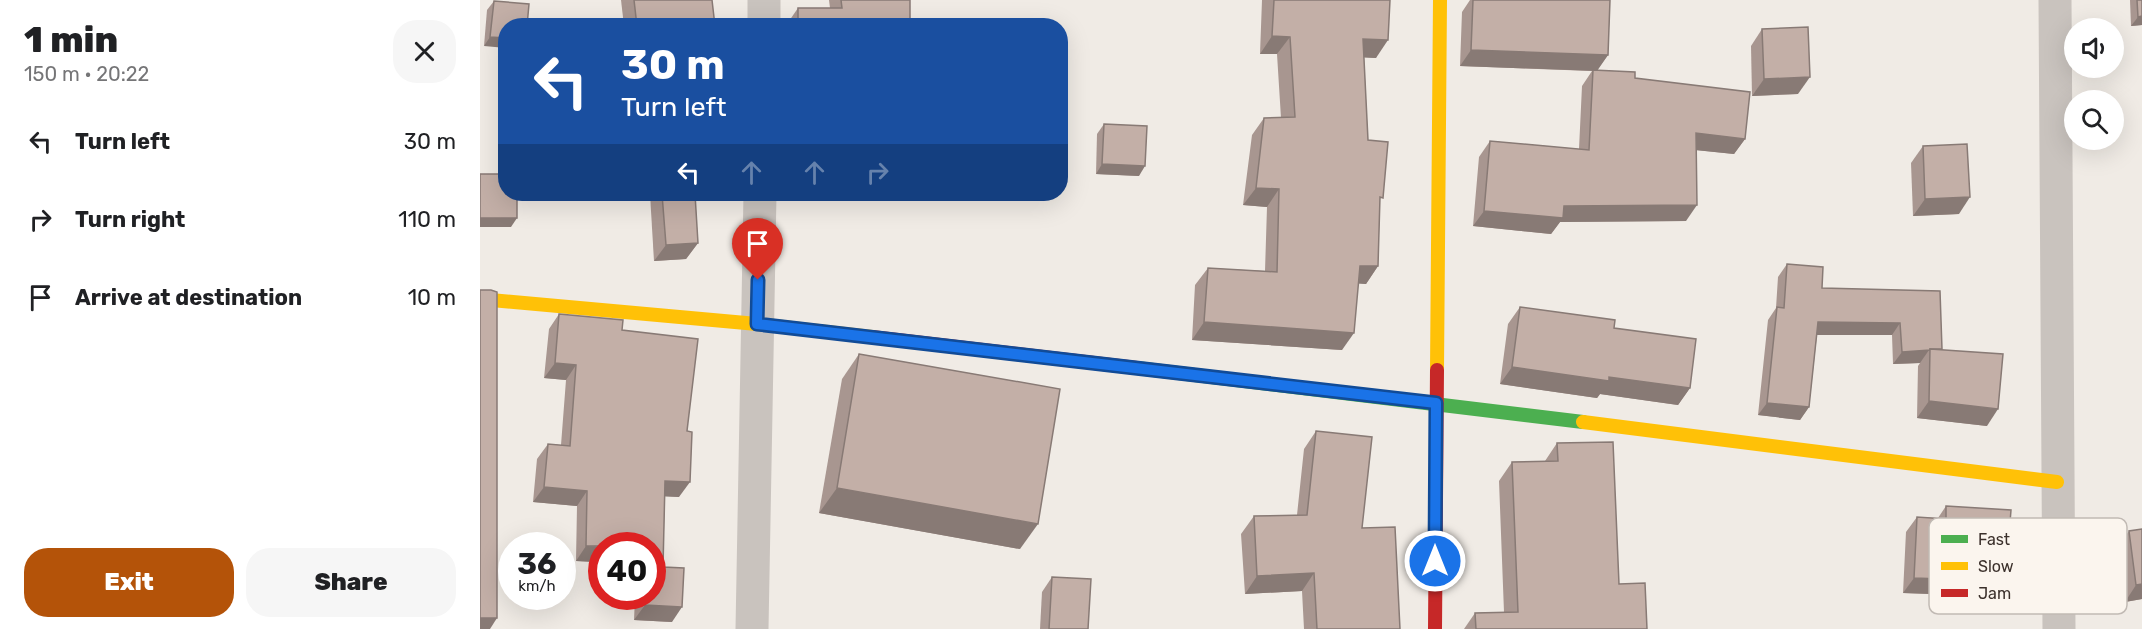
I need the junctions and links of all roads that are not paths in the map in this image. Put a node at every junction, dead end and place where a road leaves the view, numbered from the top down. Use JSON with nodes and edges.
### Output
{"nodes":[{"id":1,"x":764,"y":0,"type":"edge"},
{"id":2,"x":1440,"y":0,"type":"edge"},
{"id":3,"x":2055,"y":0,"type":"edge"},
{"id":4,"x":764,"y":18,"type":"edge"},
{"id":5,"x":760,"y":201,"type":"edge"},
{"id":6,"x":480,"y":299,"type":"edge"},
{"id":7,"x":757,"y":324,"type":"junction"},
{"id":8,"x":1436,"y":403,"type":"junction"},
{"id":9,"x":2057,"y":482,"type":"junction"},
{"id":10,"x":2058,"y":518,"type":"edge"},
{"id":11,"x":2060,"y":614,"type":"edge"},
{"id":12,"x":752,"y":629,"type":"edge"},
{"id":13,"x":1435,"y":629,"type":"edge"},
{"id":14,"x":2060,"y":629,"type":"edge"}],
"edges":[{"from":1,"to":4,"type":"street"},
{"from":2,"to":8,"type":"street"},
{"from":3,"to":9,"type":"street"},
{"from":5,"to":7,"type":"street"},
{"from":6,"to":7,"type":"street"},
{"from":7,"to":8,"type":"street"},
{"from":7,"to":12,"type":"street"},
{"from":8,"to":9,"type":"street"},
{"from":8,"to":13,"type":"street"},
{"from":9,"to":10,"type":"street"},
{"from":11,"to":14,"type":"street"}]}
